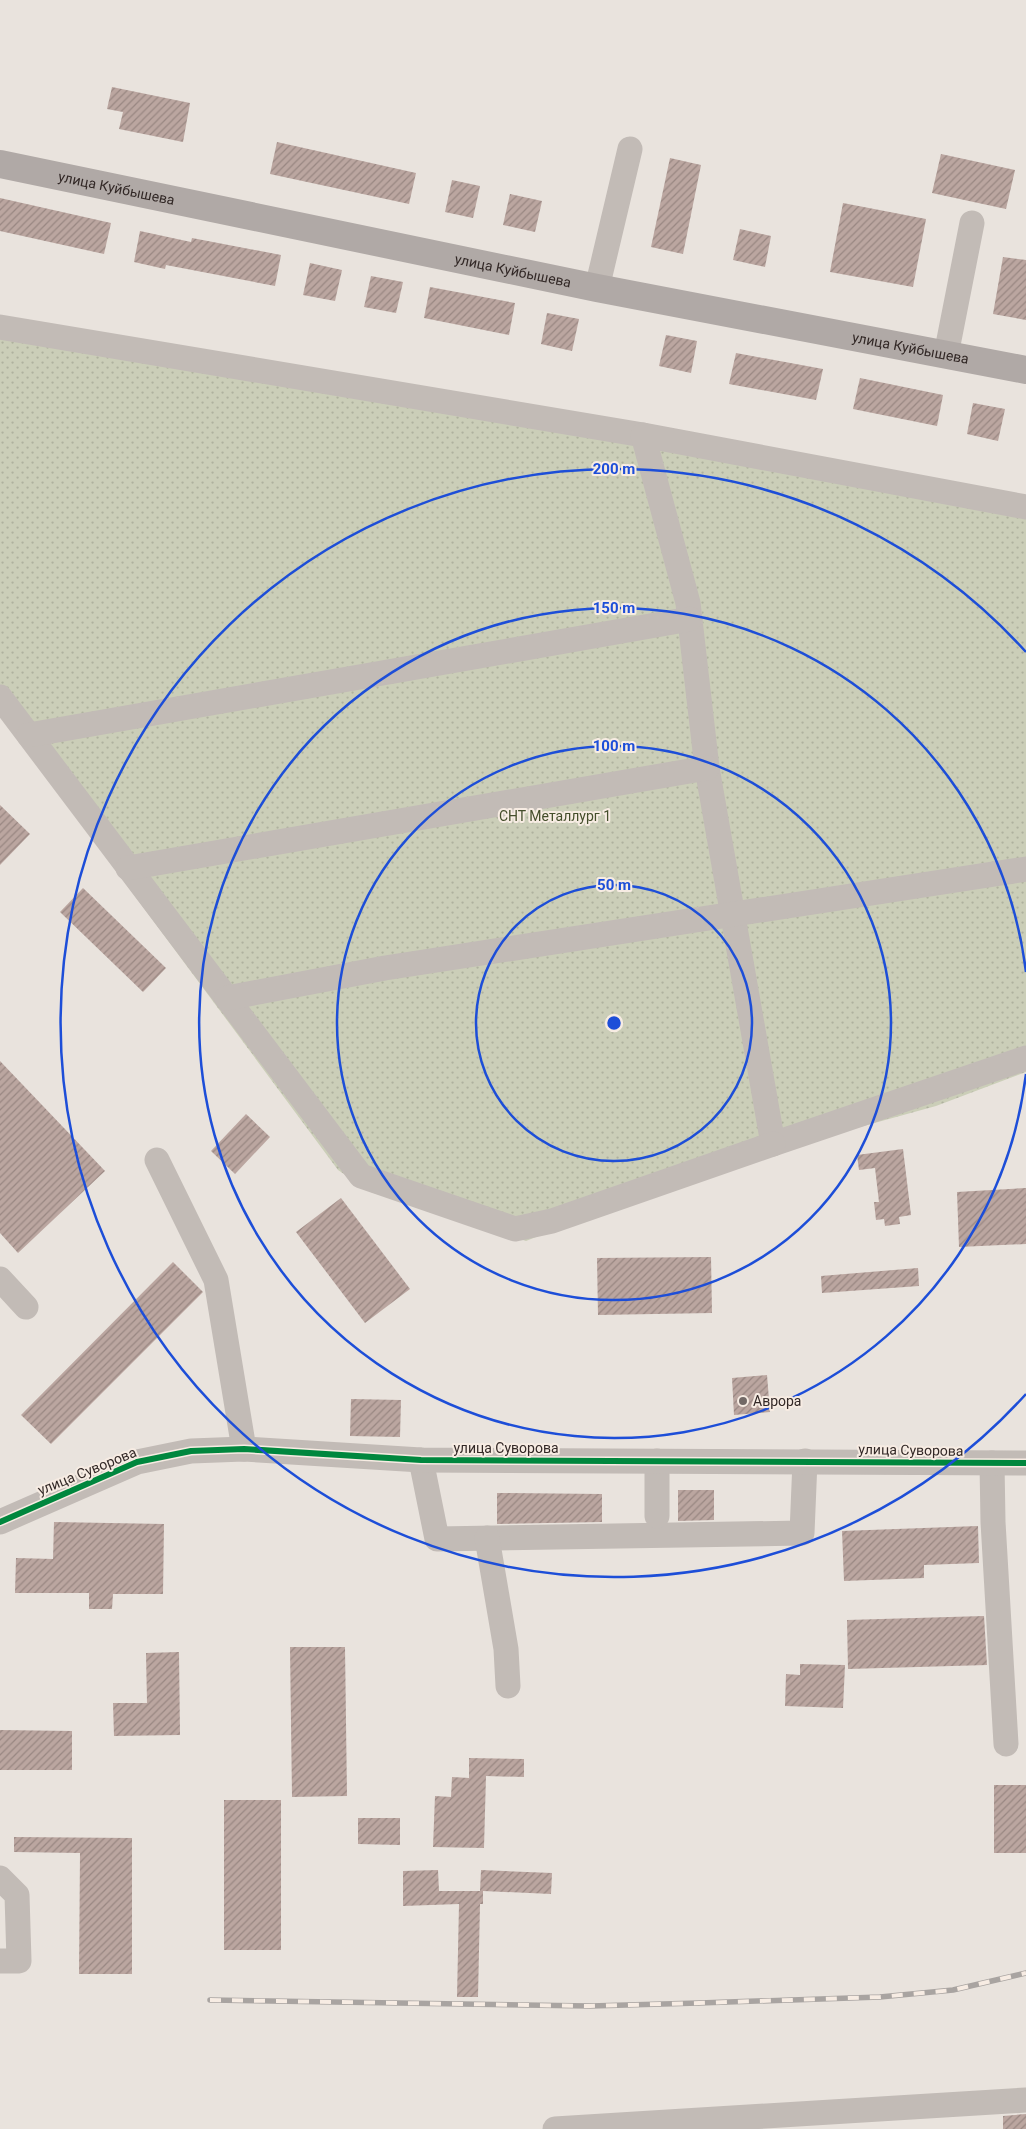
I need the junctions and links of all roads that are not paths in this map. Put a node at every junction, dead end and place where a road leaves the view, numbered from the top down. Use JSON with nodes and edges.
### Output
{"nodes":[{"id":1,"x":630,"y":149,"type":"dead end"},
{"id":2,"x":0,"y":164,"type":"edge"},
{"id":3,"x":972,"y":223,"type":"dead end"},
{"id":4,"x":597,"y":288,"type":"junction"},
{"id":5,"x":0,"y":327,"type":"edge"},
{"id":6,"x":946,"y":355,"type":"junction"},
{"id":7,"x":1026,"y":370,"type":"edge"},
{"id":8,"x":643,"y":434,"type":"junction"},
{"id":9,"x":1026,"y":507,"type":"edge"},
{"id":10,"x":690,"y":619,"type":"junction"},
{"id":11,"x":0,"y":697,"type":"edge"},
{"id":12,"x":29,"y":735,"type":"junction"},
{"id":13,"x":707,"y":768,"type":"junction"},
{"id":14,"x":128,"y":868,"type":"junction"},
{"id":15,"x":1026,"y":869,"type":"edge"},
{"id":16,"x":732,"y":914,"type":"junction"},
{"id":17,"x":227,"y":998,"type":"junction"},
{"id":18,"x":1026,"y":1058,"type":"edge"},
{"id":19,"x":773,"y":1144,"type":"junction"},
{"id":20,"x":157,"y":1160,"type":"dead end"},
{"id":21,"x":0,"y":1279,"type":"edge"},
{"id":22,"x":26,"y":1307,"type":"dead end"},
{"id":23,"x":244,"y":1449,"type":"junction"},
{"id":24,"x":421,"y":1460,"type":"junction"},
{"id":25,"x":657,"y":1461,"type":"junction"},
{"id":26,"x":805,"y":1461,"type":"junction"},
{"id":27,"x":992,"y":1463,"type":"junction"},
{"id":28,"x":1026,"y":1463,"type":"edge"},
{"id":29,"x":657,"y":1516,"type":"dead end"},
{"id":30,"x":0,"y":1522,"type":"edge"},
{"id":31,"x":487,"y":1538,"type":"junction"},
{"id":32,"x":508,"y":1686,"type":"dead end"},
{"id":33,"x":1006,"y":1744,"type":"dead end"},
{"id":34,"x":0,"y":1878,"type":"edge"},
{"id":35,"x":0,"y":1961,"type":"edge"},
{"id":36,"x":1026,"y":2100,"type":"edge"},
{"id":37,"x":556,"y":2129,"type":"edge"}],
"edges":[{"from":1,"to":4,"type":"street"},
{"from":2,"to":4,"type":"main road","name":"улица Куйбышева"},
{"from":3,"to":6,"type":"street"},
{"from":4,"to":6,"type":"main road","name":"улица Куйбышева"},
{"from":5,"to":8,"type":"street"},
{"from":6,"to":7,"type":"main road","name":"улица Куйбышева"},
{"from":8,"to":9,"type":"street"},
{"from":8,"to":10,"type":"street"},
{"from":10,"to":12,"type":"street"},
{"from":10,"to":13,"type":"street"},
{"from":11,"to":12,"type":"street"},
{"from":12,"to":14,"type":"street"},
{"from":13,"to":14,"type":"street"},
{"from":13,"to":16,"type":"street"},
{"from":14,"to":17,"type":"street"},
{"from":15,"to":16,"type":"street"},
{"from":16,"to":17,"type":"street"},
{"from":16,"to":19,"type":"street"},
{"from":17,"to":19,"type":"street"},
{"from":18,"to":19,"type":"street"},
{"from":20,"to":23,"type":"street"},
{"from":21,"to":22,"type":"street"},
{"from":23,"to":24,"type":"street","name":"улица Суворова"},
{"from":23,"to":30,"type":"street","name":"улица Суворова"},
{"from":24,"to":25,"type":"street","name":"улица Суворова"},
{"from":24,"to":31,"type":"street"},
{"from":25,"to":26,"type":"street","name":"улица Суворова"},
{"from":25,"to":29,"type":"street"},
{"from":26,"to":27,"type":"street","name":"улица Суворова"},
{"from":26,"to":31,"type":"street"},
{"from":27,"to":28,"type":"street","name":"улица Суворова"},
{"from":27,"to":33,"type":"street"},
{"from":31,"to":32,"type":"street"},
{"from":34,"to":35,"type":"street"},
{"from":36,"to":37,"type":"street"}]}
